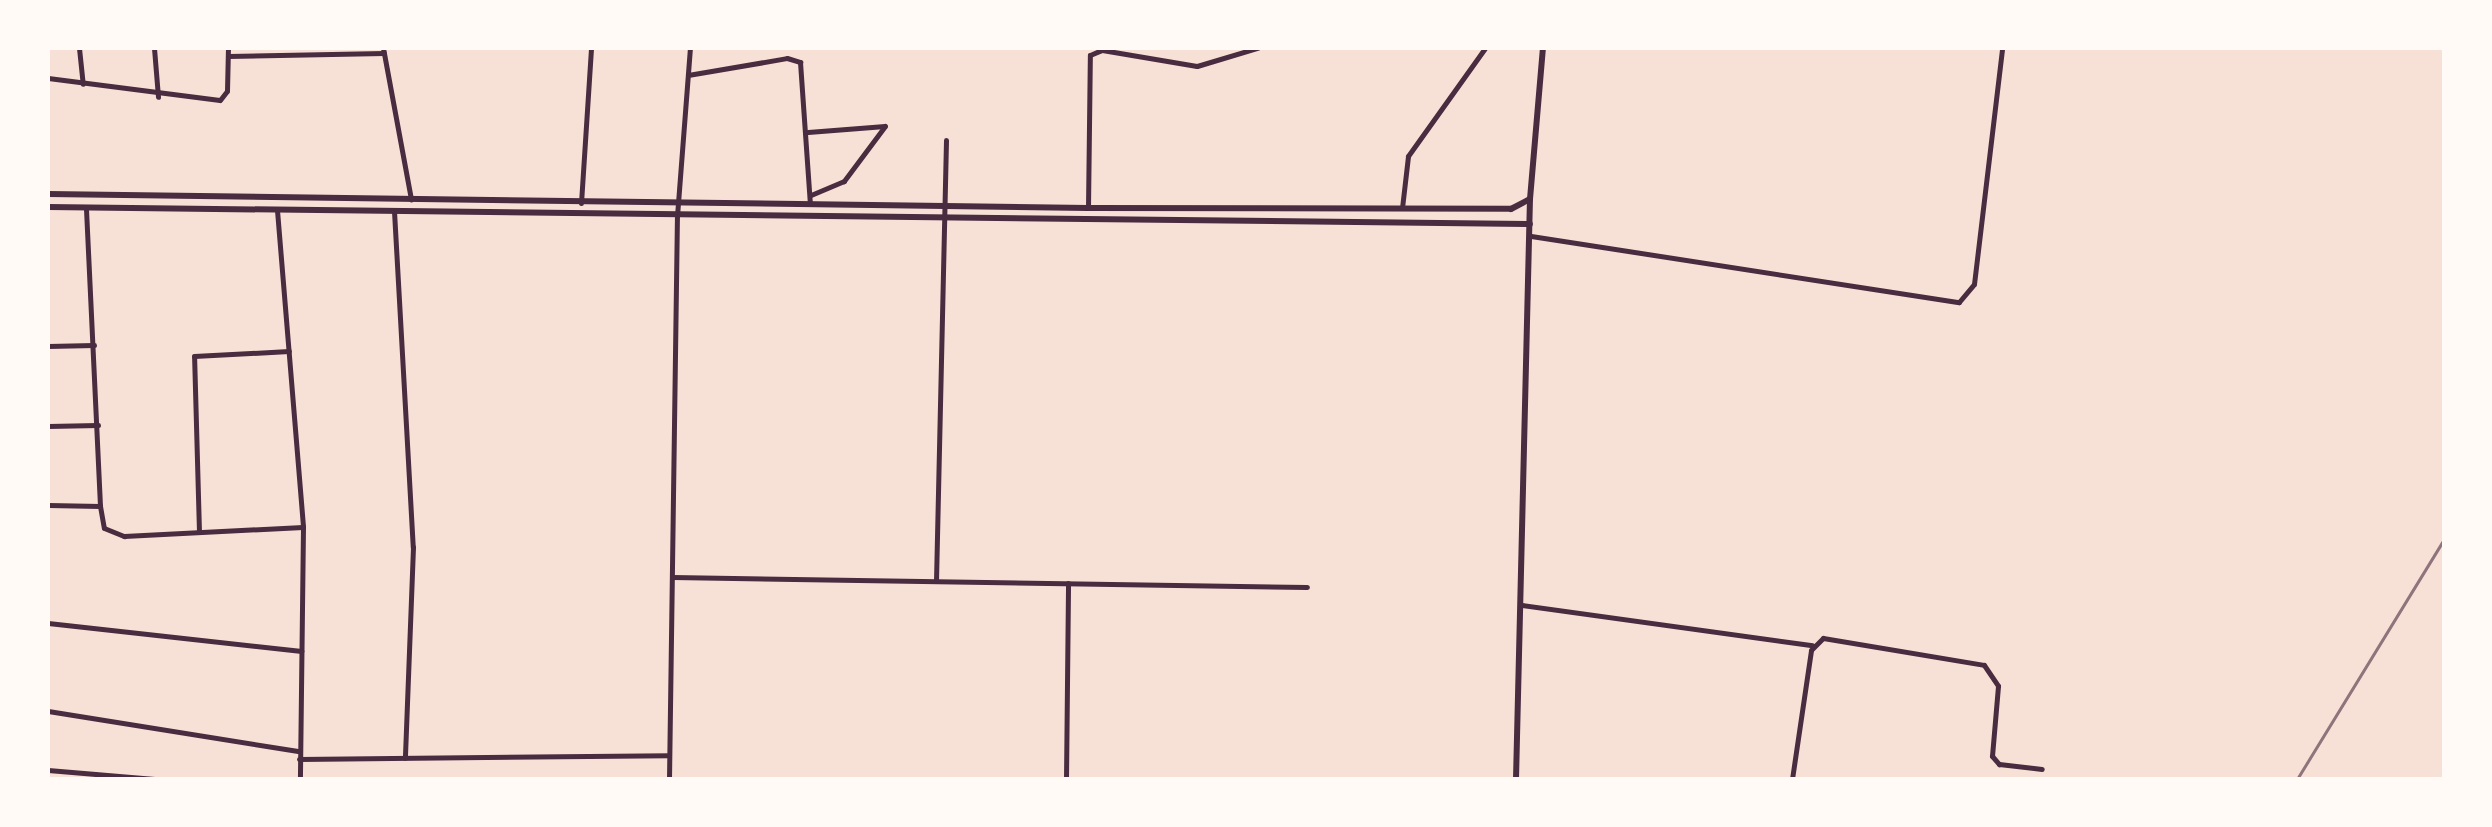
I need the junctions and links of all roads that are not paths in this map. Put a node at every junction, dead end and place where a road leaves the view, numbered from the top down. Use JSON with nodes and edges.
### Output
{"nodes":[{"id":1,"x":79,"y":48,"type":"edge"},
{"id":2,"x":154,"y":48,"type":"edge"},
{"id":3,"x":228,"y":48,"type":"edge"},
{"id":4,"x":591,"y":48,"type":"edge"},
{"id":5,"x":690,"y":48,"type":"edge"},
{"id":6,"x":1257,"y":48,"type":"edge"},
{"id":7,"x":1485,"y":48,"type":"edge"},
{"id":8,"x":1543,"y":48,"type":"edge"},
{"id":9,"x":2002,"y":48,"type":"edge"},
{"id":10,"x":384,"y":50,"type":"edge"},
{"id":11,"x":228,"y":56,"type":"junction"},
{"id":12,"x":688,"y":75,"type":"junction"},
{"id":13,"x":48,"y":78,"type":"edge"},
{"id":14,"x":83,"y":84,"type":"junction"},
{"id":15,"x":158,"y":97,"type":"junction"},
{"id":16,"x":808,"y":132,"type":"junction"},
{"id":17,"x":946,"y":140,"type":"dead end"},
{"id":18,"x":48,"y":194,"type":"edge"},
{"id":19,"x":811,"y":195,"type":"junction"},
{"id":20,"x":411,"y":199,"type":"junction"},
{"id":21,"x":1530,"y":199,"type":"junction"},
{"id":22,"x":581,"y":204,"type":"junction"},
{"id":23,"x":810,"y":204,"type":"junction"},
{"id":24,"x":679,"y":205,"type":"junction"},
{"id":25,"x":48,"y":207,"type":"edge"},
{"id":26,"x":947,"y":207,"type":"junction"},
{"id":27,"x":1088,"y":208,"type":"junction"},
{"id":28,"x":1402,"y":208,"type":"junction"},
{"id":29,"x":86,"y":209,"type":"junction"},
{"id":30,"x":277,"y":210,"type":"junction"},
{"id":31,"x":394,"y":211,"type":"junction"},
{"id":32,"x":677,"y":216,"type":"junction"},
{"id":33,"x":945,"y":219,"type":"junction"},
{"id":34,"x":1530,"y":224,"type":"junction"},
{"id":35,"x":1531,"y":236,"type":"junction"},
{"id":36,"x":94,"y":345,"type":"junction"},
{"id":37,"x":48,"y":346,"type":"edge"},
{"id":38,"x":289,"y":351,"type":"junction"},
{"id":39,"x":98,"y":425,"type":"junction"},
{"id":40,"x":48,"y":426,"type":"edge"},
{"id":41,"x":48,"y":505,"type":"edge"},
{"id":42,"x":100,"y":506,"type":"junction"},
{"id":43,"x":303,"y":527,"type":"junction"},
{"id":44,"x":199,"y":532,"type":"junction"},
{"id":45,"x":672,"y":577,"type":"junction"},
{"id":46,"x":936,"y":581,"type":"junction"},
{"id":47,"x":1068,"y":583,"type":"junction"},
{"id":48,"x":1307,"y":587,"type":"dead end"},
{"id":49,"x":1522,"y":605,"type":"junction"},
{"id":50,"x":48,"y":623,"type":"edge"},
{"id":51,"x":1812,"y":645,"type":"junction"},
{"id":52,"x":301,"y":651,"type":"junction"},
{"id":53,"x":48,"y":711,"type":"edge"},
{"id":54,"x":298,"y":751,"type":"junction"},
{"id":55,"x":669,"y":755,"type":"junction"},
{"id":56,"x":405,"y":758,"type":"junction"},
{"id":57,"x":299,"y":759,"type":"junction"},
{"id":58,"x":2042,"y":769,"type":"dead end"},
{"id":59,"x":48,"y":770,"type":"edge"},
{"id":60,"x":155,"y":779,"type":"edge"},
{"id":61,"x":300,"y":779,"type":"edge"},
{"id":62,"x":669,"y":779,"type":"edge"},
{"id":63,"x":1066,"y":779,"type":"edge"},
{"id":64,"x":1516,"y":779,"type":"edge"},
{"id":65,"x":1792,"y":779,"type":"edge"}],
"edges":[{"from":1,"to":14,"type":"street"},
{"from":2,"to":15,"type":"street"},
{"from":3,"to":11,"type":"street"},
{"from":4,"to":22,"type":"street"},
{"from":5,"to":12,"type":"street"},
{"from":6,"to":27,"type":"street"},
{"from":7,"to":28,"type":"street"},
{"from":8,"to":21,"type":"street"},
{"from":9,"to":35,"type":"street"},
{"from":10,"to":11,"type":"street"},
{"from":10,"to":20,"type":"street"},
{"from":11,"to":15,"type":"street"},
{"from":12,"to":16,"type":"street"},
{"from":12,"to":24,"type":"street"},
{"from":13,"to":14,"type":"street"},
{"from":14,"to":15,"type":"street"},
{"from":16,"to":19,"type":"street"},
{"from":16,"to":19,"type":"street"},
{"from":17,"to":26,"type":"street"},
{"from":18,"to":20,"type":"street"},
{"from":19,"to":23,"type":"street"},
{"from":20,"to":22,"type":"street"},
{"from":21,"to":28,"type":"street"},
{"from":21,"to":34,"type":"street"},
{"from":22,"to":24,"type":"street"},
{"from":23,"to":24,"type":"street"},
{"from":23,"to":26,"type":"street"},
{"from":24,"to":32,"type":"street"},
{"from":25,"to":29,"type":"street"},
{"from":26,"to":27,"type":"street"},
{"from":26,"to":33,"type":"street"},
{"from":27,"to":28,"type":"street"},
{"from":29,"to":30,"type":"street"},
{"from":29,"to":36,"type":"street"},
{"from":30,"to":31,"type":"street"},
{"from":30,"to":38,"type":"street"},
{"from":31,"to":32,"type":"street"},
{"from":31,"to":56,"type":"street"},
{"from":32,"to":33,"type":"street"},
{"from":32,"to":45,"type":"street"},
{"from":33,"to":34,"type":"street"},
{"from":33,"to":46,"type":"street"},
{"from":34,"to":35,"type":"street"},
{"from":35,"to":49,"type":"street"},
{"from":36,"to":37,"type":"street"},
{"from":36,"to":39,"type":"street"},
{"from":38,"to":43,"type":"street"},
{"from":38,"to":44,"type":"street"},
{"from":39,"to":40,"type":"street"},
{"from":39,"to":42,"type":"street"},
{"from":41,"to":42,"type":"street"},
{"from":42,"to":44,"type":"street"},
{"from":43,"to":44,"type":"street"},
{"from":43,"to":52,"type":"street"},
{"from":45,"to":46,"type":"street"},
{"from":45,"to":55,"type":"street"},
{"from":46,"to":47,"type":"street"},
{"from":47,"to":48,"type":"street"},
{"from":47,"to":63,"type":"street"},
{"from":49,"to":51,"type":"street"},
{"from":49,"to":64,"type":"street"},
{"from":50,"to":52,"type":"street"},
{"from":51,"to":58,"type":"street"},
{"from":51,"to":65,"type":"street"},
{"from":52,"to":54,"type":"street"},
{"from":53,"to":54,"type":"street"},
{"from":54,"to":57,"type":"street"},
{"from":55,"to":56,"type":"street"},
{"from":55,"to":62,"type":"street"},
{"from":56,"to":57,"type":"street"},
{"from":57,"to":61,"type":"street"},
{"from":59,"to":60,"type":"street"}]}
